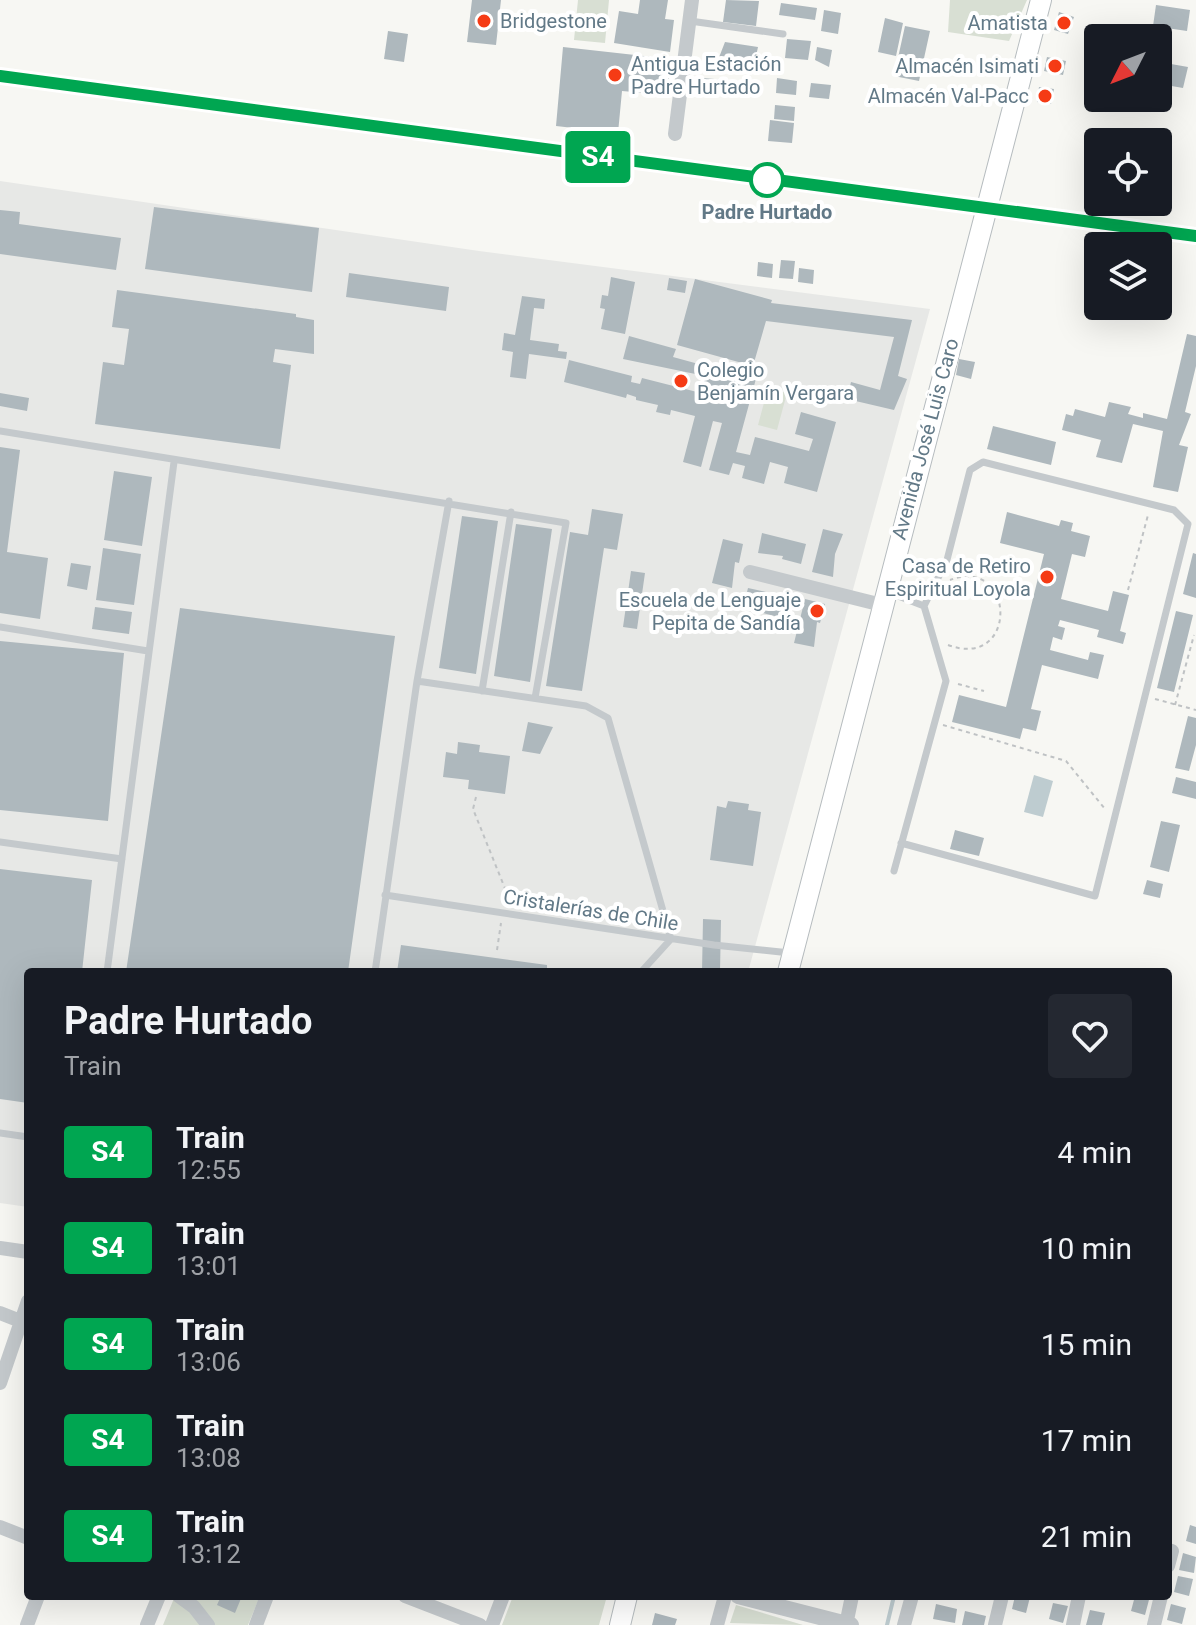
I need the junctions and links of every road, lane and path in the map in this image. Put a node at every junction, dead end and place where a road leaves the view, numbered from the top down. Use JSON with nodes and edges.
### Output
{"nodes":[{"id":1,"x":692,"y":0,"type":"edge"},
{"id":2,"x":1041,"y":0,"type":"edge"},
{"id":3,"x":689,"y":21,"type":"junction"},
{"id":4,"x":783,"y":34,"type":"dead end"},
{"id":5,"x":675,"y":134,"type":"dead end"},
{"id":6,"x":0,"y":431,"type":"edge"},
{"id":7,"x":174,"y":462,"type":"junction"},
{"id":8,"x":449,"y":501,"type":"junction"},
{"id":9,"x":1151,"y":502,"type":"junction"},
{"id":10,"x":511,"y":512,"type":"junction"},
{"id":11,"x":750,"y":572,"type":"dead end"},
{"id":12,"x":936,"y":589,"type":"junction"},
{"id":13,"x":1128,"y":590,"type":"dead end"},
{"id":14,"x":884,"y":598,"type":"junction"},
{"id":15,"x":924,"y":606,"type":"junction"},
{"id":16,"x":0,"y":627,"type":"edge"},
{"id":17,"x":931,"y":628,"type":"junction"},
{"id":18,"x":1194,"y":635,"type":"dead end"},
{"id":19,"x":148,"y":651,"type":"junction"},
{"id":20,"x":417,"y":681,"type":"junction"},
{"id":21,"x":946,"y":681,"type":"junction"},
{"id":22,"x":482,"y":691,"type":"junction"},
{"id":23,"x":984,"y":691,"type":"dead end"},
{"id":24,"x":1144,"y":697,"type":"junction"},
{"id":25,"x":535,"y":698,"type":"junction"},
{"id":26,"x":1175,"y":705,"type":"junction"},
{"id":27,"x":1196,"y":710,"type":"edge"},
{"id":28,"x":935,"y":723,"type":"junction"},
{"id":29,"x":476,"y":797,"type":"dead end"},
{"id":30,"x":1114,"y":819,"type":"junction"},
{"id":31,"x":0,"y":842,"type":"edge"},
{"id":32,"x":901,"y":843,"type":"junction"},
{"id":33,"x":122,"y":859,"type":"junction"},
{"id":34,"x":894,"y":871,"type":"dead end"},
{"id":35,"x":385,"y":895,"type":"junction"},
{"id":36,"x":503,"y":913,"type":"junction"},
{"id":37,"x":671,"y":939,"type":"junction"},
{"id":38,"x":497,"y":950,"type":"dead end"},
{"id":39,"x":790,"y":962,"type":"edge"},
{"id":40,"x":108,"y":968,"type":"edge"},
{"id":41,"x":376,"y":968,"type":"edge"},
{"id":42,"x":645,"y":968,"type":"edge"},
{"id":43,"x":0,"y":1133,"type":"edge"},
{"id":44,"x":24,"y":1136,"type":"edge"},
{"id":45,"x":0,"y":1248,"type":"edge"},
{"id":46,"x":24,"y":1251,"type":"edge"},
{"id":47,"x":0,"y":1313,"type":"edge"},
{"id":48,"x":24,"y":1322,"type":"edge"},
{"id":49,"x":24,"y":1328,"type":"edge"},
{"id":50,"x":0,"y":1383,"type":"edge"},
{"id":51,"x":0,"y":1527,"type":"edge"},
{"id":52,"x":24,"y":1536,"type":"edge"},
{"id":53,"x":36,"y":1600,"type":"edge"},
{"id":54,"x":157,"y":1600,"type":"edge"},
{"id":55,"x":184,"y":1600,"type":"edge"},
{"id":56,"x":265,"y":1600,"type":"edge"},
{"id":57,"x":415,"y":1600,"type":"edge"},
{"id":58,"x":501,"y":1600,"type":"edge"},
{"id":59,"x":626,"y":1600,"type":"edge"},
{"id":60,"x":724,"y":1600,"type":"edge"},
{"id":61,"x":753,"y":1600,"type":"edge"},
{"id":62,"x":851,"y":1600,"type":"edge"},
{"id":63,"x":911,"y":1600,"type":"edge"},
{"id":64,"x":1001,"y":1600,"type":"edge"},
{"id":65,"x":1078,"y":1600,"type":"edge"},
{"id":66,"x":1160,"y":1600,"type":"edge"},
{"id":67,"x":27,"y":1625,"type":"edge"},
{"id":68,"x":147,"y":1625,"type":"edge"},
{"id":69,"x":208,"y":1625,"type":"edge"},
{"id":70,"x":256,"y":1625,"type":"edge"},
{"id":71,"x":480,"y":1625,"type":"edge"},
{"id":72,"x":492,"y":1625,"type":"edge"},
{"id":73,"x":620,"y":1625,"type":"edge"},
{"id":74,"x":717,"y":1625,"type":"edge"},
{"id":75,"x":848,"y":1625,"type":"edge"},
{"id":76,"x":904,"y":1625,"type":"edge"},
{"id":77,"x":995,"y":1625,"type":"edge"},
{"id":78,"x":1073,"y":1625,"type":"edge"},
{"id":79,"x":1154,"y":1625,"type":"edge"}],
"edges":[{"from":1,"to":3,"type":"street"},
{"from":2,"to":14,"type":"main road","name":"Avenida José Luis Caro"},
{"from":3,"to":4,"type":"lane"},
{"from":3,"to":5,"type":"street"},
{"from":6,"to":7,"type":"lane"},
{"from":7,"to":8,"type":"lane"},
{"from":7,"to":19,"type":"lane"},
{"from":8,"to":10,"type":"lane"},
{"from":8,"to":20,"type":"lane"},
{"from":9,"to":12,"type":"lane"},
{"from":9,"to":13,"type":"path"},
{"from":9,"to":24,"type":"lane"},
{"from":10,"to":22,"type":"lane"},
{"from":10,"to":25,"type":"lane"},
{"from":11,"to":14,"type":"street"},
{"from":12,"to":15,"type":"lane"},
{"from":12,"to":17,"type":"path"},
{"from":14,"to":15,"type":"lane"},
{"from":14,"to":39,"type":"main road","name":"Avenida José Luis Caro"},
{"from":15,"to":17,"type":"lane"},
{"from":16,"to":19,"type":"lane"},
{"from":17,"to":21,"type":"lane"},
{"from":18,"to":26,"type":"path"},
{"from":19,"to":33,"type":"lane"},
{"from":20,"to":22,"type":"lane"},
{"from":20,"to":35,"type":"lane"},
{"from":21,"to":23,"type":"path"},
{"from":21,"to":28,"type":"lane"},
{"from":22,"to":25,"type":"lane"},
{"from":24,"to":26,"type":"path"},
{"from":24,"to":30,"type":"lane"},
{"from":25,"to":37,"type":"lane"},
{"from":26,"to":27,"type":"path"},
{"from":28,"to":30,"type":"path"},
{"from":28,"to":32,"type":"lane"},
{"from":29,"to":36,"type":"path"},
{"from":30,"to":32,"type":"lane"},
{"from":31,"to":33,"type":"lane"},
{"from":32,"to":34,"type":"lane"},
{"from":33,"to":40,"type":"lane"},
{"from":35,"to":36,"type":"lane","name":"Cristalerías de Chile"},
{"from":35,"to":41,"type":"lane"},
{"from":36,"to":37,"type":"lane","name":"Cristalerías de Chile"},
{"from":36,"to":38,"type":"path"},
{"from":37,"to":39,"type":"lane","name":"Cristalerías de Chile"},
{"from":37,"to":42,"type":"lane"},
{"from":43,"to":44,"type":"lane"},
{"from":45,"to":46,"type":"street"},
{"from":47,"to":48,"type":"street"},
{"from":49,"to":50,"type":"street"},
{"from":51,"to":52,"type":"street"},
{"from":53,"to":67,"type":"street"},
{"from":54,"to":68,"type":"street"},
{"from":55,"to":69,"type":"street"},
{"from":56,"to":70,"type":"street"},
{"from":57,"to":71,"type":"street"},
{"from":58,"to":72,"type":"street"},
{"from":59,"to":73,"type":"main road"},
{"from":60,"to":74,"type":"street"},
{"from":61,"to":75,"type":"street"},
{"from":62,"to":75,"type":"street"},
{"from":63,"to":76,"type":"street"},
{"from":64,"to":77,"type":"street"},
{"from":65,"to":78,"type":"street"},
{"from":66,"to":79,"type":"street"}]}
